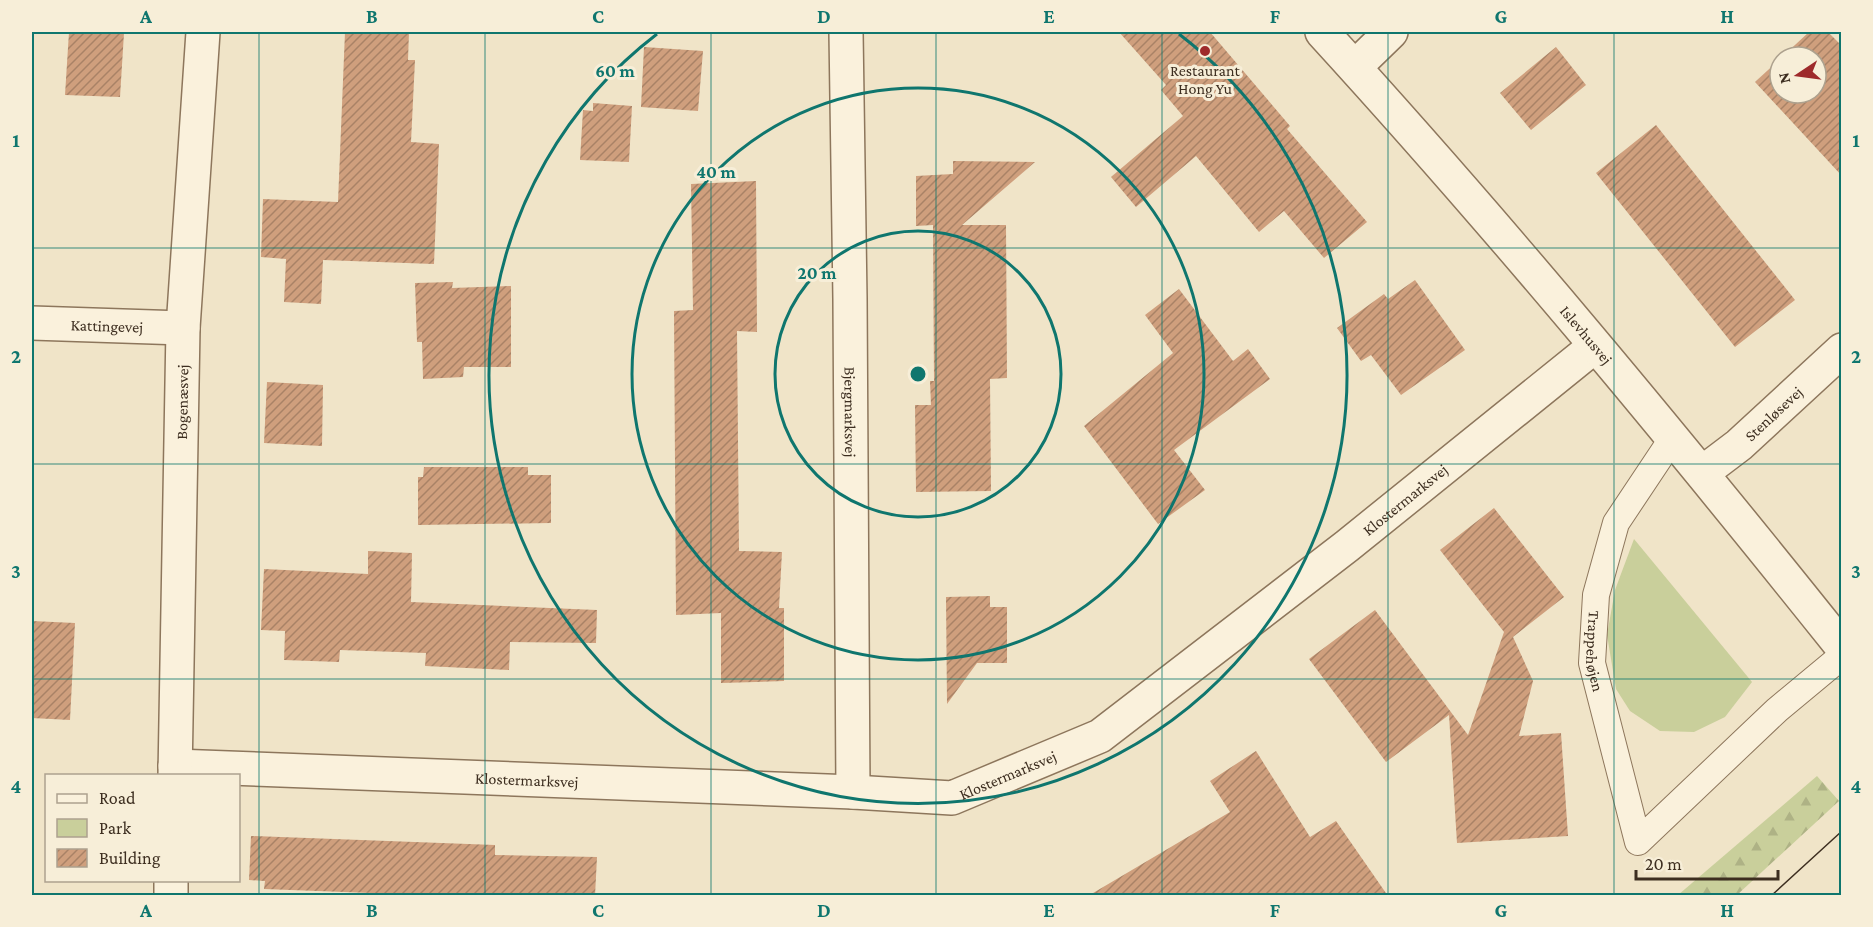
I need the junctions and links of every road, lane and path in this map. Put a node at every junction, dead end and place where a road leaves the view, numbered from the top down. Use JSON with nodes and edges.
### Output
{"nodes":[{"id":1,"x":203,"y":32,"type":"edge"},
{"id":2,"x":846,"y":32,"type":"edge"},
{"id":3,"x":1322,"y":32,"type":"edge"},
{"id":4,"x":1391,"y":32,"type":"edge"},
{"id":5,"x":1354,"y":67,"type":"junction"},
{"id":6,"x":32,"y":323,"type":"edge"},
{"id":7,"x":183,"y":328,"type":"junction"},
{"id":8,"x":1595,"y":346,"type":"junction"},
{"id":9,"x":1842,"y":350,"type":"edge"},
{"id":10,"x":1672,"y":439,"type":"junction"},
{"id":11,"x":1702,"y":472,"type":"junction"},
{"id":12,"x":1842,"y":647,"type":"edge"},
{"id":13,"x":1842,"y":656,"type":"edge"},
{"id":14,"x":175,"y":771,"type":"edge"},
{"id":15,"x":853,"y":792,"type":"junction"}],
"edges":[{"from":1,"to":7,"type":"street","name":"Bogenæsvej"},
{"from":2,"to":15,"type":"street","name":"Bjergmarksvej"},
{"from":3,"to":5,"type":"street","name":"Islevhusvej"},
{"from":4,"to":5,"type":"street"},
{"from":5,"to":8,"type":"street","name":"Islevhusvej"},
{"from":6,"to":7,"type":"street","name":"Kattingevej"},
{"from":7,"to":14,"type":"street","name":"Bogenæsvej"},
{"from":8,"to":10,"type":"street","name":"Islevhusvej"},
{"from":8,"to":15,"type":"street","name":"Klostermarksvej"},
{"from":9,"to":11,"type":"street","name":"Stenløsevej"},
{"from":10,"to":11,"type":"street","name":"Islevhusvej"},
{"from":10,"to":13,"type":"lane","name":"Trappehøjen"},
{"from":11,"to":12,"type":"street","name":"Islevhusvej"},
{"from":14,"to":15,"type":"street","name":"Klostermarksvej"}]}
